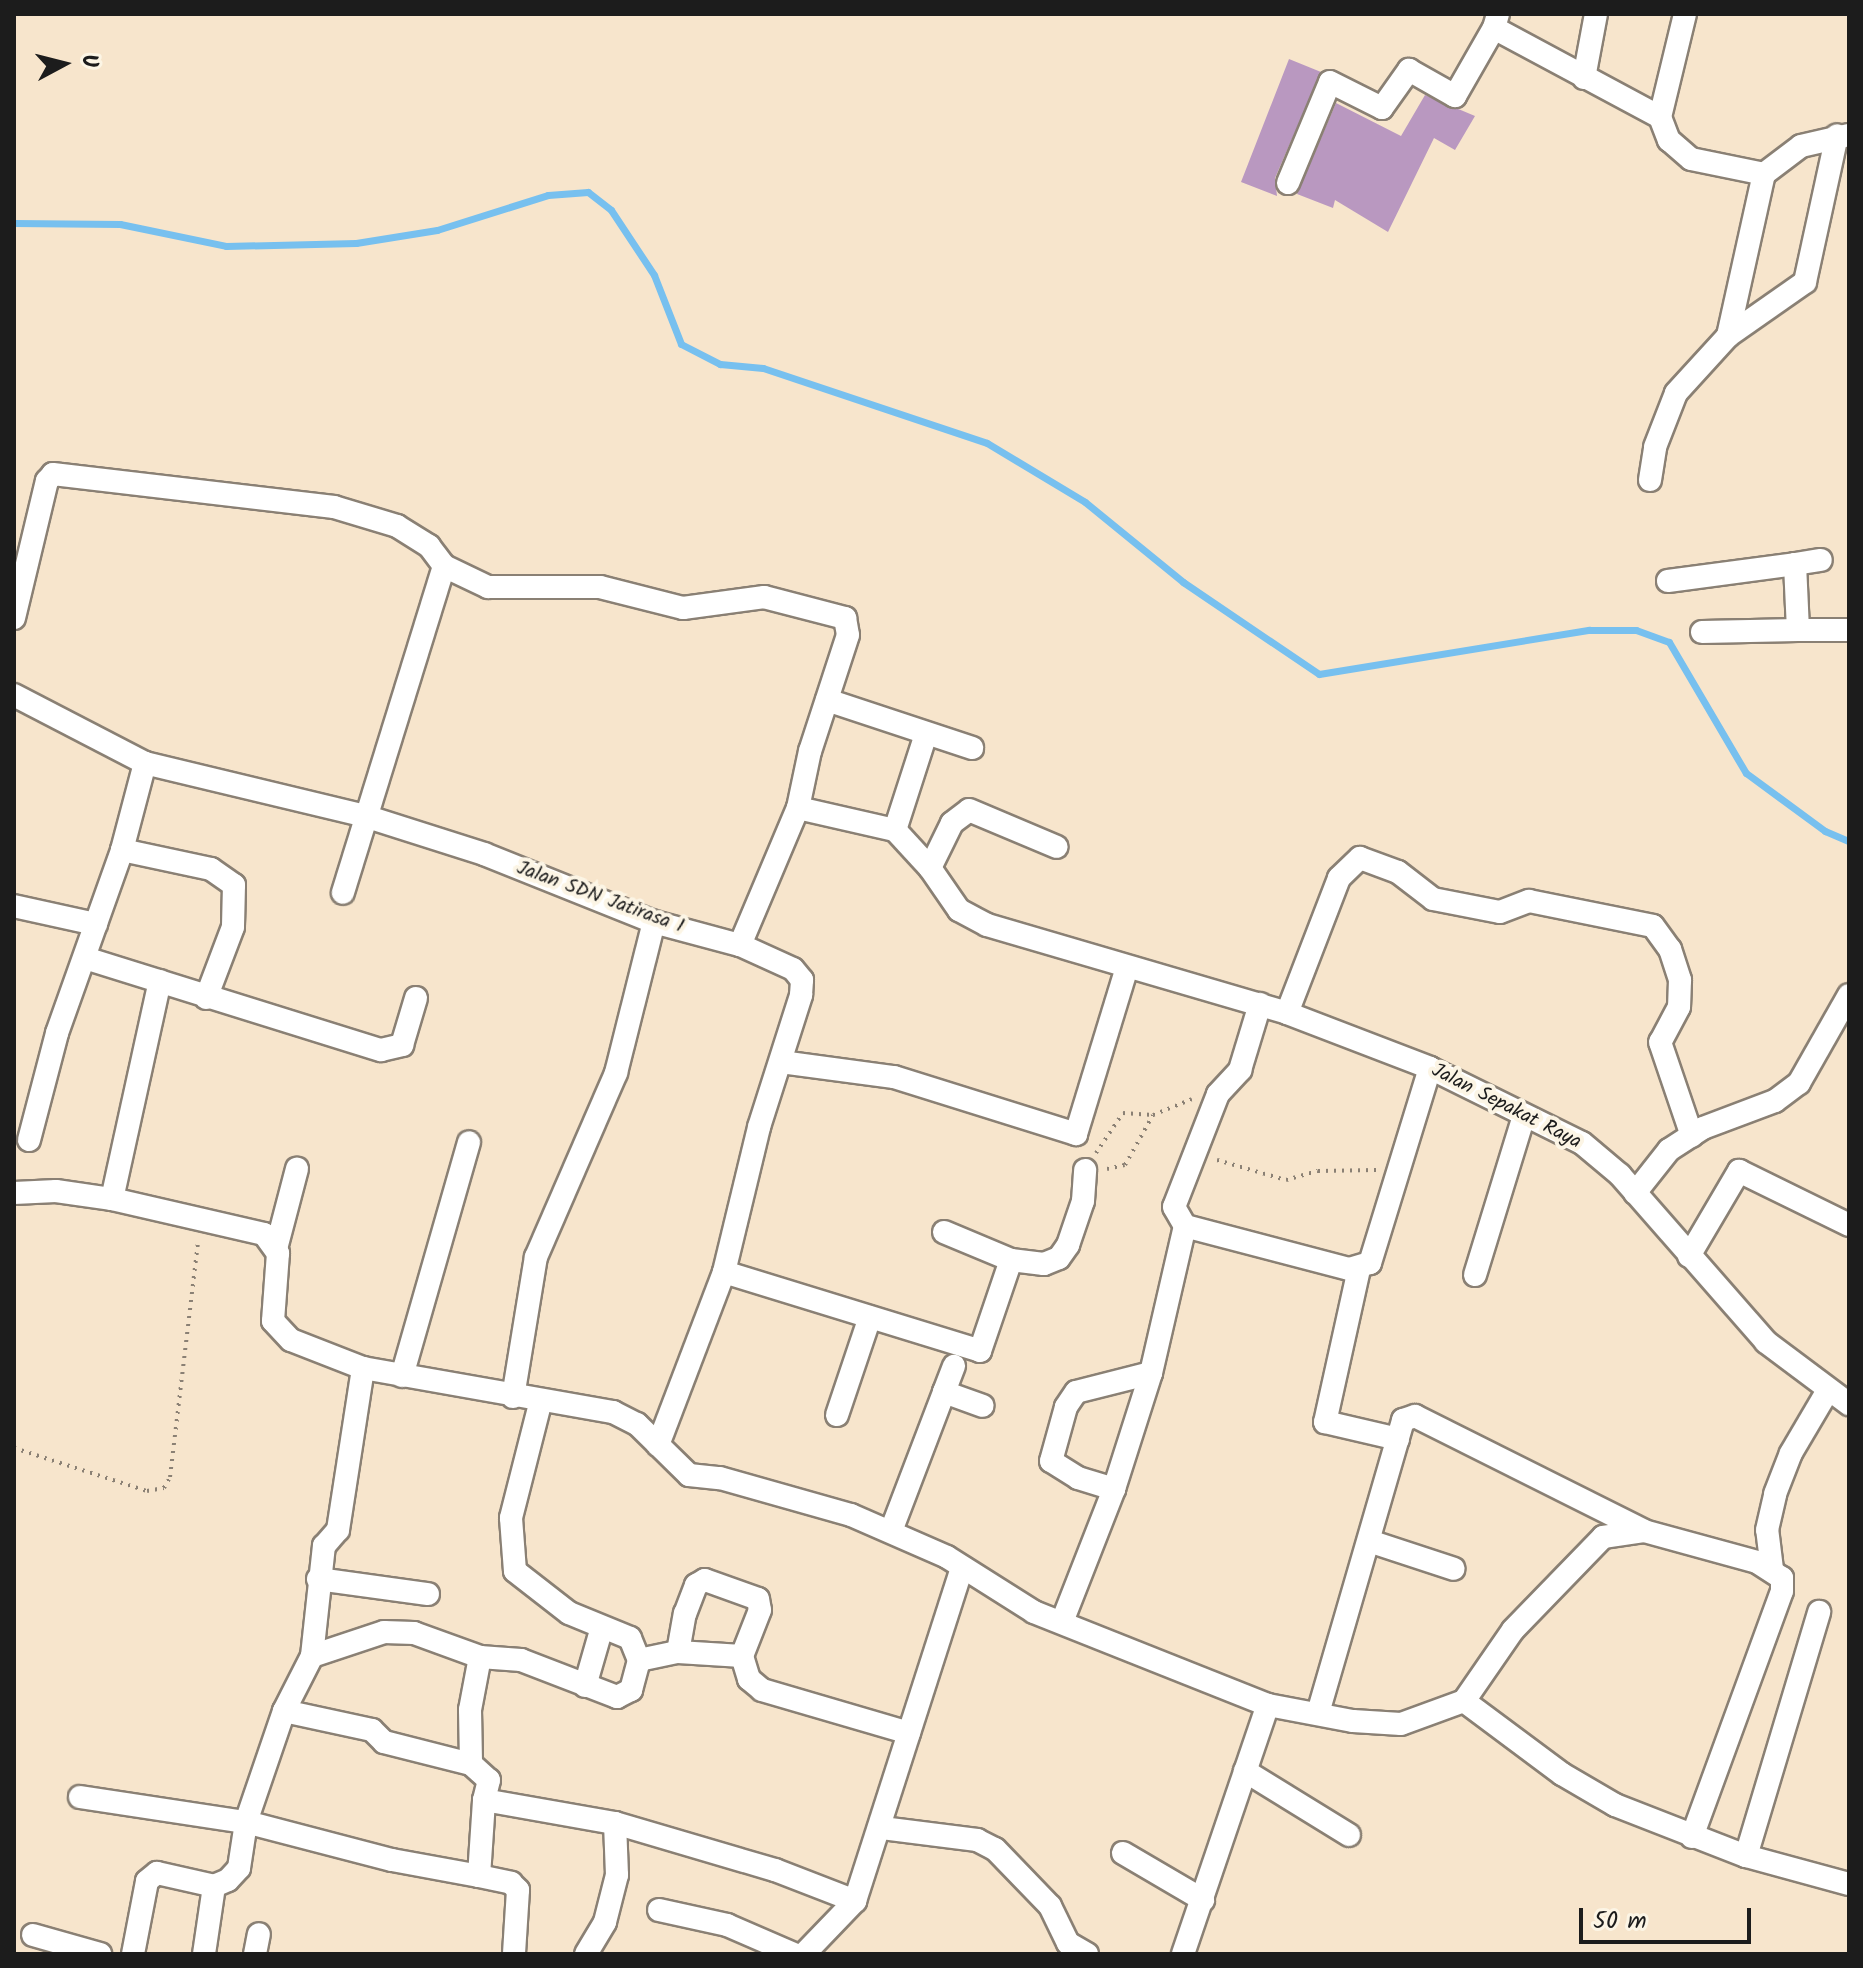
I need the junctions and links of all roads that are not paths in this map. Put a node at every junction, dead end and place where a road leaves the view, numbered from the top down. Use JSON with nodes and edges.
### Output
{"nodes":[{"id":1,"x":1596,"y":14,"type":"edge"},
{"id":2,"x":1685,"y":14,"type":"edge"},
{"id":3,"x":1496,"y":21,"type":"edge"},
{"id":4,"x":1584,"y":78,"type":"junction"},
{"id":5,"x":1660,"y":117,"type":"junction"},
{"id":6,"x":1843,"y":135,"type":"edge"},
{"id":7,"x":1764,"y":174,"type":"junction"},
{"id":8,"x":1288,"y":183,"type":"dead end"},
{"id":9,"x":1728,"y":336,"type":"junction"},
{"id":10,"x":1650,"y":480,"type":"dead end"},
{"id":11,"x":1821,"y":560,"type":"dead end"},
{"id":12,"x":1795,"y":564,"type":"junction"},
{"id":13,"x":444,"y":566,"type":"junction"},
{"id":14,"x":1668,"y":581,"type":"dead end"},
{"id":15,"x":14,"y":618,"type":"edge"},
{"id":16,"x":1798,"y":630,"type":"junction"},
{"id":17,"x":1849,"y":630,"type":"edge"},
{"id":18,"x":1702,"y":632,"type":"dead end"},
{"id":19,"x":14,"y":695,"type":"edge"},
{"id":20,"x":827,"y":700,"type":"junction"},
{"id":21,"x":925,"y":737,"type":"junction"},
{"id":22,"x":972,"y":748,"type":"dead end"},
{"id":23,"x":145,"y":763,"type":"junction"},
{"id":24,"x":798,"y":808,"type":"junction"},
{"id":25,"x":365,"y":816,"type":"junction"},
{"id":26,"x":895,"y":830,"type":"junction"},
{"id":27,"x":1057,"y":847,"type":"dead end"},
{"id":28,"x":122,"y":850,"type":"junction"},
{"id":29,"x":930,"y":868,"type":"junction"},
{"id":30,"x":343,"y":893,"type":"dead end"},
{"id":31,"x":14,"y":906,"type":"edge"},
{"id":32,"x":654,"y":922,"type":"junction"},
{"id":33,"x":96,"y":924,"type":"junction"},
{"id":34,"x":740,"y":945,"type":"junction"},
{"id":35,"x":85,"y":958,"type":"junction"},
{"id":36,"x":1126,"y":970,"type":"junction"},
{"id":37,"x":160,"y":981,"type":"junction"},
{"id":38,"x":1849,"y":995,"type":"edge"},
{"id":39,"x":206,"y":998,"type":"junction"},
{"id":40,"x":416,"y":998,"type":"dead end"},
{"id":41,"x":1260,"y":1004,"type":"junction"},
{"id":42,"x":1287,"y":1013,"type":"junction"},
{"id":43,"x":781,"y":1062,"type":"junction"},
{"id":44,"x":1430,"y":1068,"type":"junction"},
{"id":45,"x":1524,"y":1116,"type":"junction"},
{"id":46,"x":1692,"y":1136,"type":"junction"},
{"id":47,"x":29,"y":1140,"type":"dead end"},
{"id":48,"x":469,"y":1142,"type":"dead end"},
{"id":49,"x":297,"y":1169,"type":"dead end"},
{"id":50,"x":1085,"y":1170,"type":"road end"},
{"id":51,"x":14,"y":1193,"type":"edge"},
{"id":52,"x":1635,"y":1193,"type":"junction"},
{"id":53,"x":112,"y":1199,"type":"junction"},
{"id":54,"x":1849,"y":1225,"type":"edge"},
{"id":55,"x":1185,"y":1226,"type":"junction"},
{"id":56,"x":944,"y":1232,"type":"dead end"},
{"id":57,"x":277,"y":1245,"type":"junction"},
{"id":58,"x":1689,"y":1256,"type":"junction"},
{"id":59,"x":1011,"y":1260,"type":"junction"},
{"id":60,"x":1359,"y":1269,"type":"junction"},
{"id":61,"x":724,"y":1272,"type":"junction"},
{"id":62,"x":1475,"y":1275,"type":"dead end"},
{"id":63,"x":870,"y":1317,"type":"junction"},
{"id":64,"x":954,"y":1366,"type":"dead end"},
{"id":65,"x":363,"y":1368,"type":"junction"},
{"id":66,"x":1151,"y":1373,"type":"junction"},
{"id":67,"x":402,"y":1376,"type":"junction"},
{"id":68,"x":944,"y":1392,"type":"junction"},
{"id":69,"x":1827,"y":1392,"type":"junction"},
{"id":70,"x":513,"y":1397,"type":"junction"},
{"id":71,"x":541,"y":1400,"type":"junction"},
{"id":72,"x":1849,"y":1404,"type":"edge"},
{"id":73,"x":983,"y":1406,"type":"dead end"},
{"id":74,"x":837,"y":1415,"type":"dead end"},
{"id":75,"x":1398,"y":1439,"type":"junction"},
{"id":76,"x":658,"y":1445,"type":"junction"},
{"id":77,"x":1114,"y":1489,"type":"junction"},
{"id":78,"x":891,"y":1531,"type":"junction"},
{"id":79,"x":1644,"y":1531,"type":"junction"},
{"id":80,"x":1369,"y":1541,"type":"junction"},
{"id":81,"x":962,"y":1568,"type":"junction"},
{"id":82,"x":1454,"y":1569,"type":"dead end"},
{"id":83,"x":1772,"y":1569,"type":"junction"},
{"id":84,"x":318,"y":1579,"type":"junction"},
{"id":85,"x":428,"y":1594,"type":"dead end"},
{"id":86,"x":1819,"y":1612,"type":"dead end"},
{"id":87,"x":1062,"y":1622,"type":"junction"},
{"id":88,"x":602,"y":1627,"type":"junction"},
{"id":89,"x":678,"y":1652,"type":"junction"},
{"id":90,"x":312,"y":1656,"type":"junction"},
{"id":91,"x":742,"y":1656,"type":"junction"},
{"id":92,"x":480,"y":1657,"type":"junction"},
{"id":93,"x":639,"y":1660,"type":"junction"},
{"id":94,"x":585,"y":1686,"type":"junction"},
{"id":95,"x":1464,"y":1701,"type":"junction"},
{"id":96,"x":1268,"y":1705,"type":"junction"},
{"id":97,"x":284,"y":1711,"type":"junction"},
{"id":98,"x":1318,"y":1713,"type":"junction"},
{"id":99,"x":909,"y":1733,"type":"junction"},
{"id":100,"x":471,"y":1764,"type":"junction"},
{"id":101,"x":1245,"y":1771,"type":"junction"},
{"id":102,"x":80,"y":1797,"type":"dead end"},
{"id":103,"x":484,"y":1800,"type":"junction"},
{"id":104,"x":246,"y":1822,"type":"junction"},
{"id":105,"x":615,"y":1823,"type":"junction"},
{"id":106,"x":882,"y":1828,"type":"junction"},
{"id":107,"x":1349,"y":1835,"type":"dead end"},
{"id":108,"x":1692,"y":1837,"type":"junction"},
{"id":109,"x":1123,"y":1853,"type":"dead end"},
{"id":110,"x":1746,"y":1856,"type":"junction"},
{"id":111,"x":479,"y":1876,"type":"junction"},
{"id":112,"x":1849,"y":1884,"type":"edge"},
{"id":113,"x":214,"y":1886,"type":"junction"},
{"id":114,"x":1203,"y":1900,"type":"junction"},
{"id":115,"x":855,"y":1901,"type":"junction"},
{"id":116,"x":659,"y":1910,"type":"dead end"},
{"id":117,"x":33,"y":1935,"type":"dead end"},
{"id":118,"x":100,"y":1954,"type":"edge"},
{"id":119,"x":133,"y":1954,"type":"edge"},
{"id":120,"x":204,"y":1954,"type":"edge"},
{"id":121,"x":514,"y":1954,"type":"edge"},
{"id":122,"x":586,"y":1954,"type":"edge"},
{"id":123,"x":794,"y":1954,"type":"edge"},
{"id":124,"x":804,"y":1954,"type":"edge"},
{"id":125,"x":1087,"y":1954,"type":"edge"},
{"id":126,"x":1183,"y":1954,"type":"edge"}],
"edges":[{"from":1,"to":4,"type":"street"},
{"from":2,"to":5,"type":"street"},
{"from":3,"to":4,"type":"street"},
{"from":3,"to":8,"type":"street"},
{"from":4,"to":5,"type":"street"},
{"from":5,"to":7,"type":"street"},
{"from":6,"to":7,"type":"street"},
{"from":6,"to":9,"type":"street"},
{"from":7,"to":9,"type":"street"},
{"from":9,"to":10,"type":"street"},
{"from":11,"to":12,"type":"street"},
{"from":12,"to":14,"type":"street"},
{"from":12,"to":16,"type":"street"},
{"from":13,"to":15,"type":"street"},
{"from":13,"to":20,"type":"street"},
{"from":13,"to":25,"type":"street"},
{"from":16,"to":17,"type":"street"},
{"from":16,"to":18,"type":"street"},
{"from":19,"to":23,"type":"street","name":"Jalan SDN Jatirasa 1"},
{"from":20,"to":21,"type":"street"},
{"from":20,"to":24,"type":"street"},
{"from":21,"to":22,"type":"street"},
{"from":21,"to":26,"type":"street"},
{"from":23,"to":25,"type":"street","name":"Jalan SDN Jatirasa 1"},
{"from":23,"to":28,"type":"street"},
{"from":24,"to":26,"type":"street"},
{"from":24,"to":34,"type":"street"},
{"from":25,"to":30,"type":"street"},
{"from":25,"to":32,"type":"street","name":"Jalan SDN Jatirasa 1"},
{"from":26,"to":29,"type":"street"},
{"from":27,"to":29,"type":"street"},
{"from":28,"to":33,"type":"street"},
{"from":28,"to":39,"type":"street"},
{"from":29,"to":36,"type":"street"},
{"from":31,"to":33,"type":"street"},
{"from":32,"to":34,"type":"street","name":"Jalan SDN Jatirasa 1"},
{"from":32,"to":70,"type":"street"},
{"from":33,"to":35,"type":"street"},
{"from":34,"to":43,"type":"street","name":"Jalan SDN Jatirasa 1"},
{"from":35,"to":37,"type":"street"},
{"from":35,"to":47,"type":"street"},
{"from":36,"to":41,"type":"street"},
{"from":36,"to":43,"type":"street"},
{"from":37,"to":39,"type":"street"},
{"from":37,"to":53,"type":"street"},
{"from":38,"to":46,"type":"street"},
{"from":39,"to":40,"type":"street"},
{"from":41,"to":42,"type":"street","name":"Jalan Sepakat Raya"},
{"from":41,"to":55,"type":"street"},
{"from":42,"to":44,"type":"street","name":"Jalan Sepakat Raya"},
{"from":42,"to":46,"type":"street"},
{"from":43,"to":61,"type":"street"},
{"from":44,"to":45,"type":"street","name":"Jalan Sepakat Raya"},
{"from":44,"to":60,"type":"street"},
{"from":45,"to":52,"type":"street","name":"Jalan Sepakat Raya"},
{"from":45,"to":62,"type":"street"},
{"from":46,"to":52,"type":"street"},
{"from":48,"to":67,"type":"street"},
{"from":49,"to":57,"type":"street"},
{"from":50,"to":59,"type":"street"},
{"from":51,"to":53,"type":"street"},
{"from":52,"to":58,"type":"street","name":"Jalan Sepakat Raya"},
{"from":53,"to":57,"type":"street"},
{"from":54,"to":58,"type":"street"},
{"from":55,"to":60,"type":"street"},
{"from":55,"to":66,"type":"street"},
{"from":56,"to":59,"type":"street"},
{"from":57,"to":65,"type":"street"},
{"from":58,"to":69,"type":"street","name":"Jalan Sepakat Raya"},
{"from":59,"to":63,"type":"street"},
{"from":60,"to":75,"type":"street"},
{"from":61,"to":63,"type":"street"},
{"from":61,"to":76,"type":"street"},
{"from":63,"to":74,"type":"street"},
{"from":64,"to":68,"type":"street"},
{"from":65,"to":67,"type":"street"},
{"from":65,"to":84,"type":"street"},
{"from":66,"to":77,"type":"street"},
{"from":66,"to":77,"type":"street"},
{"from":67,"to":70,"type":"street"},
{"from":68,"to":73,"type":"street"},
{"from":68,"to":78,"type":"street"},
{"from":69,"to":72,"type":"street","name":"Jalan Sepakat Raya"},
{"from":69,"to":83,"type":"street"},
{"from":70,"to":71,"type":"street"},
{"from":71,"to":76,"type":"street"},
{"from":71,"to":88,"type":"street"},
{"from":75,"to":79,"type":"street"},
{"from":75,"to":80,"type":"street"},
{"from":76,"to":78,"type":"street"},
{"from":77,"to":87,"type":"street"},
{"from":78,"to":81,"type":"street"},
{"from":79,"to":83,"type":"street"},
{"from":79,"to":95,"type":"street"},
{"from":80,"to":82,"type":"street"},
{"from":80,"to":98,"type":"street"},
{"from":81,"to":87,"type":"street"},
{"from":81,"to":99,"type":"street"},
{"from":83,"to":108,"type":"street"},
{"from":84,"to":85,"type":"street"},
{"from":84,"to":90,"type":"street"},
{"from":86,"to":110,"type":"street"},
{"from":87,"to":96,"type":"street"},
{"from":88,"to":93,"type":"street"},
{"from":88,"to":94,"type":"street"},
{"from":89,"to":91,"type":"street"},
{"from":89,"to":91,"type":"street"},
{"from":89,"to":93,"type":"street"},
{"from":90,"to":92,"type":"street"},
{"from":90,"to":97,"type":"street"},
{"from":91,"to":99,"type":"street"},
{"from":92,"to":94,"type":"street"},
{"from":92,"to":100,"type":"street"},
{"from":93,"to":94,"type":"street"},
{"from":95,"to":98,"type":"street"},
{"from":95,"to":108,"type":"street"},
{"from":96,"to":98,"type":"street"},
{"from":96,"to":101,"type":"street"},
{"from":97,"to":100,"type":"street"},
{"from":97,"to":104,"type":"street"},
{"from":99,"to":106,"type":"street"},
{"from":100,"to":103,"type":"street"},
{"from":101,"to":107,"type":"street"},
{"from":101,"to":114,"type":"street"},
{"from":102,"to":104,"type":"street"},
{"from":103,"to":105,"type":"street"},
{"from":103,"to":111,"type":"street"},
{"from":104,"to":111,"type":"street"},
{"from":104,"to":113,"type":"street"},
{"from":105,"to":115,"type":"street"},
{"from":105,"to":122,"type":"street"},
{"from":106,"to":115,"type":"street"},
{"from":106,"to":125,"type":"street"},
{"from":108,"to":110,"type":"street"},
{"from":109,"to":114,"type":"street"},
{"from":110,"to":112,"type":"street"},
{"from":111,"to":121,"type":"street"},
{"from":113,"to":119,"type":"street"},
{"from":113,"to":120,"type":"street"},
{"from":114,"to":126,"type":"street"},
{"from":115,"to":124,"type":"street"},
{"from":116,"to":123,"type":"street"},
{"from":117,"to":118,"type":"street"}]}
